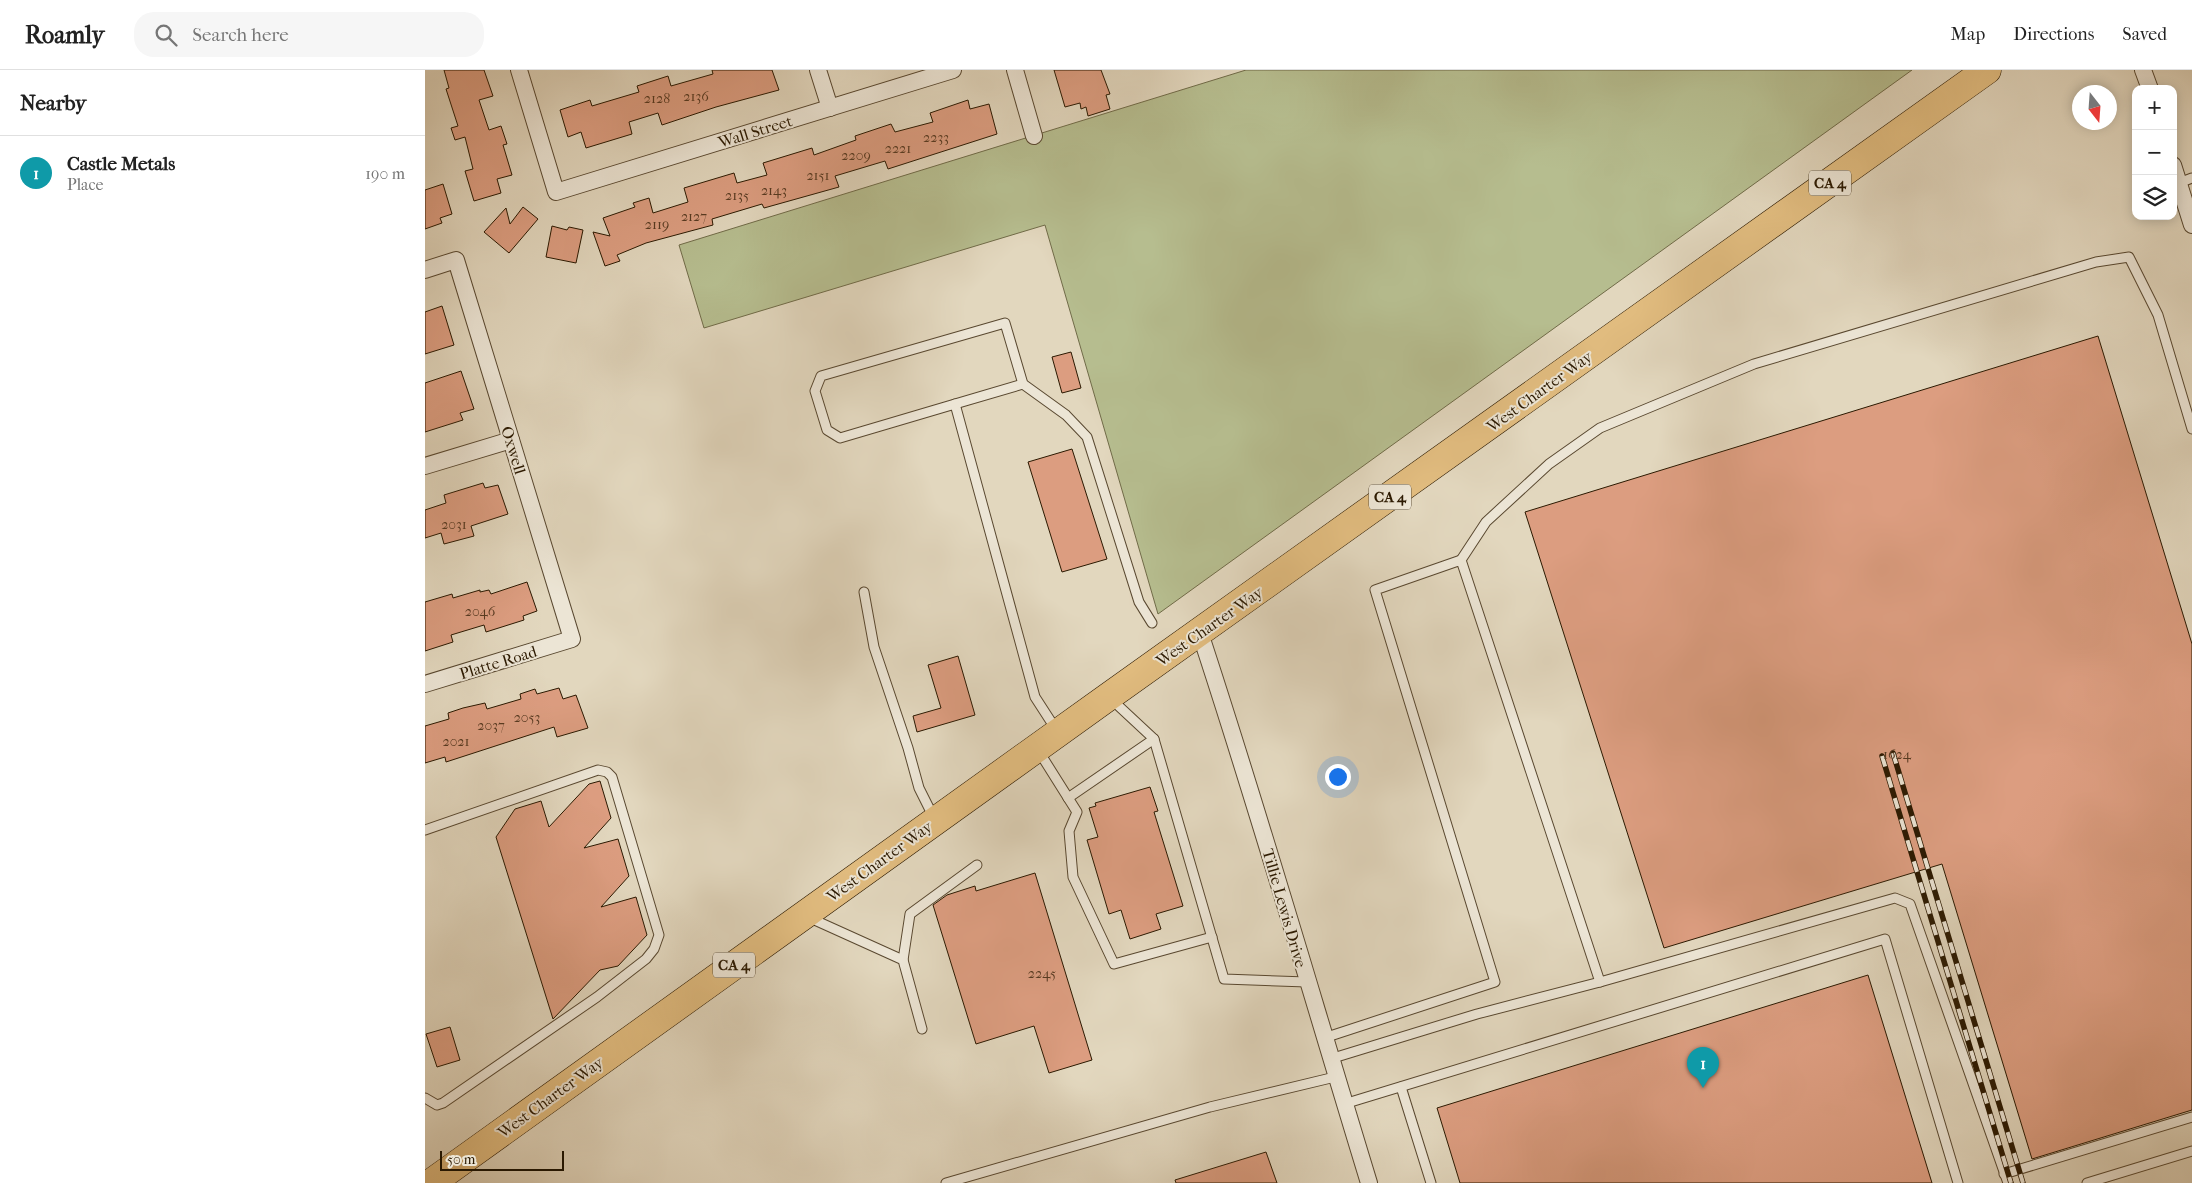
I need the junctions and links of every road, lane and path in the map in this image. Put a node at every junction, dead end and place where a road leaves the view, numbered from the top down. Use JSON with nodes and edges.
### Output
{"nodes":[{"id":1,"x":519,"y":70,"type":"edge"},
{"id":2,"x":818,"y":70,"type":"edge"},
{"id":3,"x":953,"y":70,"type":"edge"},
{"id":4,"x":1015,"y":70,"type":"edge"},
{"id":5,"x":1987,"y":70,"type":"edge"},
{"id":6,"x":2143,"y":70,"type":"edge"},
{"id":7,"x":2149,"y":85,"type":"edge"},
{"id":8,"x":830,"y":108,"type":"junction"},
{"id":9,"x":1034,"y":136,"type":"dead end"},
{"id":10,"x":2177,"y":170,"type":"edge"},
{"id":11,"x":2185,"y":180,"type":"edge"},
{"id":12,"x":2192,"y":225,"type":"edge"},
{"id":13,"x":425,"y":270,"type":"edge"},
{"id":14,"x":1023,"y":384,"type":"junction"},
{"id":15,"x":955,"y":404,"type":"junction"},
{"id":16,"x":2192,"y":429,"type":"edge"},
{"id":17,"x":511,"y":440,"type":"junction"},
{"id":18,"x":425,"y":466,"type":"edge"},
{"id":19,"x":1461,"y":560,"type":"junction"},
{"id":20,"x":864,"y":592,"type":"dead end"},
{"id":21,"x":1152,"y":623,"type":"dead end"},
{"id":22,"x":1199,"y":633,"type":"junction"},
{"id":23,"x":572,"y":639,"type":"joint"},
{"id":24,"x":425,"y":684,"type":"edge"},
{"id":25,"x":1108,"y":696,"type":"junction"},
{"id":26,"x":1154,"y":739,"type":"junction"},
{"id":27,"x":1048,"y":740,"type":"junction"},
{"id":28,"x":1068,"y":798,"type":"junction"},
{"id":29,"x":935,"y":821,"type":"junction"},
{"id":30,"x":425,"y":830,"type":"edge"},
{"id":31,"x":977,"y":865,"type":"dead end"},
{"id":32,"x":804,"y":915,"type":"junction"},
{"id":33,"x":1212,"y":937,"type":"junction"},
{"id":34,"x":903,"y":960,"type":"junction"},
{"id":35,"x":1307,"y":982,"type":"junction"},
{"id":36,"x":1600,"y":982,"type":"junction"},
{"id":37,"x":922,"y":1029,"type":"dead end"},
{"id":38,"x":1323,"y":1038,"type":"junction"},
{"id":39,"x":1330,"y":1059,"type":"junction"},
{"id":40,"x":1335,"y":1078,"type":"junction"},
{"id":41,"x":1401,"y":1087,"type":"junction"},
{"id":42,"x":425,"y":1091,"type":"edge"},
{"id":43,"x":425,"y":1097,"type":"edge"},
{"id":44,"x":1345,"y":1104,"type":"junction"},
{"id":45,"x":2192,"y":1117,"type":"edge"},
{"id":46,"x":2192,"y":1150,"type":"edge"},
{"id":47,"x":2003,"y":1174,"type":"junction"},
{"id":48,"x":431,"y":1183,"type":"edge"},
{"id":49,"x":946,"y":1183,"type":"edge"},
{"id":50,"x":1369,"y":1183,"type":"edge"},
{"id":51,"x":1431,"y":1183,"type":"edge"},
{"id":52,"x":1958,"y":1183,"type":"edge"},
{"id":53,"x":2008,"y":1183,"type":"edge"},
{"id":54,"x":2087,"y":1183,"type":"edge"}],
"edges":[{"from":1,"to":8,"type":"street","name":"Wall Street"},
{"from":2,"to":8,"type":"street"},
{"from":3,"to":8,"type":"street","name":"Wall Street"},
{"from":4,"to":9,"type":"street"},
{"from":5,"to":22,"type":"highway","name":"West Charter Way","number":"CA 4"},
{"from":6,"to":7,"type":"street"},
{"from":10,"to":11,"type":"street"},
{"from":11,"to":12,"type":"street"},
{"from":13,"to":17,"type":"street","name":"Oxwell"},
{"from":14,"to":15,"type":"lane"},
{"from":14,"to":15,"type":"lane"},
{"from":14,"to":21,"type":"lane"},
{"from":15,"to":27,"type":"lane"},
{"from":16,"to":19,"type":"lane"},
{"from":17,"to":18,"type":"street"},
{"from":17,"to":23,"type":"street","name":"Oxwell"},
{"from":19,"to":36,"type":"lane"},
{"from":19,"to":38,"type":"lane"},
{"from":20,"to":29,"type":"lane"},
{"from":22,"to":25,"type":"highway","name":"West Charter Way","number":"CA 4"},
{"from":22,"to":35,"type":"street","name":"Tillie Lewis Drive"},
{"from":23,"to":24,"type":"street","name":"Platte Road"},
{"from":25,"to":26,"type":"lane"},
{"from":25,"to":27,"type":"highway","name":"West Charter Way","number":"CA 4"},
{"from":26,"to":28,"type":"lane"},
{"from":26,"to":33,"type":"lane"},
{"from":27,"to":28,"type":"lane"},
{"from":27,"to":29,"type":"highway","name":"West Charter Way","number":"CA 4"},
{"from":28,"to":33,"type":"lane"},
{"from":29,"to":32,"type":"highway","name":"West Charter Way","number":"CA 4"},
{"from":30,"to":43,"type":"lane"},
{"from":31,"to":34,"type":"lane"},
{"from":32,"to":34,"type":"lane"},
{"from":32,"to":48,"type":"highway","name":"West Charter Way","number":"CA 4"},
{"from":33,"to":35,"type":"lane"},
{"from":34,"to":37,"type":"lane"},
{"from":35,"to":38,"type":"street","name":"Tillie Lewis Drive"},
{"from":36,"to":39,"type":"lane"},
{"from":36,"to":47,"type":"lane"},
{"from":38,"to":39,"type":"street","name":"Tillie Lewis Drive"},
{"from":39,"to":40,"type":"street","name":"Tillie Lewis Drive"},
{"from":40,"to":44,"type":"street","name":"Tillie Lewis Drive"},
{"from":40,"to":49,"type":"lane"},
{"from":41,"to":44,"type":"lane"},
{"from":41,"to":51,"type":"lane"},
{"from":41,"to":52,"type":"lane"},
{"from":42,"to":43,"type":"lane"},
{"from":44,"to":50,"type":"street","name":"Tillie Lewis Drive"},
{"from":45,"to":47,"type":"lane"},
{"from":46,"to":54,"type":"lane"},
{"from":47,"to":53,"type":"lane"}]}
